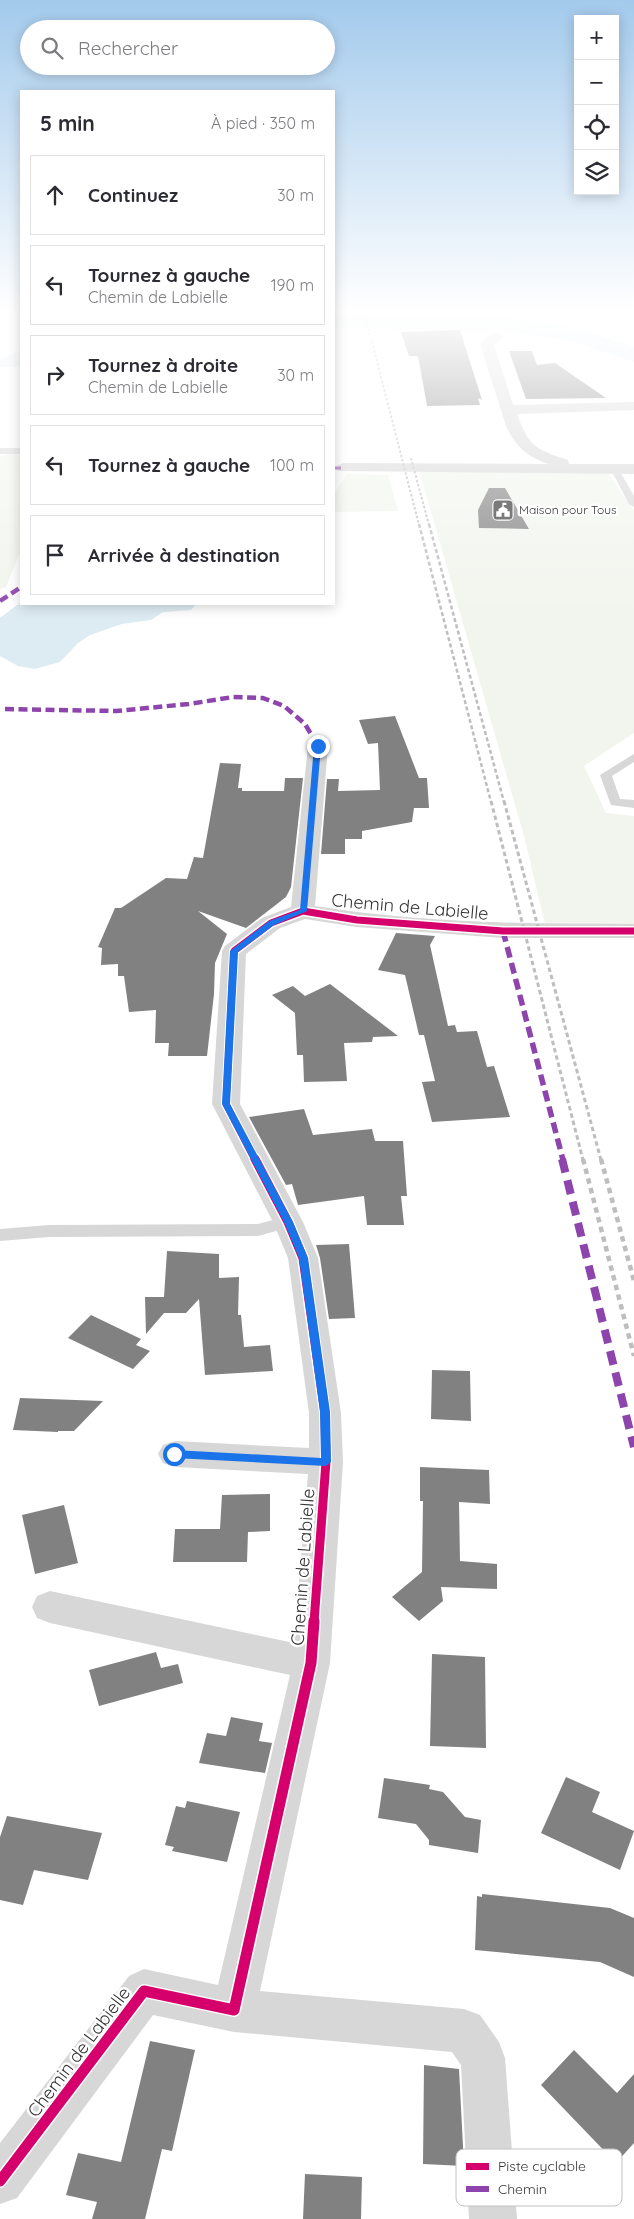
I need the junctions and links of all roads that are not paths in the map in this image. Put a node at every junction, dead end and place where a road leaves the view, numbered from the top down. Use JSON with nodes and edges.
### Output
{"nodes":[{"id":1,"x":511,"y":415,"type":"edge"},
{"id":2,"x":0,"y":450,"type":"edge"},
{"id":3,"x":20,"y":452,"type":"edge"},
{"id":4,"x":574,"y":467,"type":"junction"},
{"id":5,"x":344,"y":468,"type":"dead end"},
{"id":6,"x":626,"y":470,"type":"edge"},
{"id":7,"x":634,"y":504,"type":"edge"},
{"id":8,"x":318,"y":746,"type":"dead end"},
{"id":9,"x":634,"y":757,"type":"edge"},
{"id":10,"x":634,"y":804,"type":"edge"},
{"id":11,"x":303,"y":911,"type":"junction"},
{"id":12,"x":634,"y":931,"type":"edge"},
{"id":13,"x":288,"y":1222,"type":"junction"},
{"id":14,"x":0,"y":1235,"type":"edge"},
{"id":15,"x":174,"y":1454,"type":"dead end"},
{"id":16,"x":326,"y":1462,"type":"junction"},
{"id":17,"x":50,"y":1607,"type":"dead end"},
{"id":18,"x":312,"y":1664,"type":"junction"},
{"id":19,"x":234,"y":2010,"type":"junction"},
{"id":20,"x":488,"y":2149,"type":"edge"},
{"id":21,"x":0,"y":2181,"type":"edge"},
{"id":22,"x":492,"y":2206,"type":"edge"},
{"id":23,"x":493,"y":2219,"type":"edge"}],
"edges":[{"from":1,"to":4,"type":"street"},
{"from":2,"to":3,"type":"lane"},
{"from":4,"to":5,"type":"street"},
{"from":4,"to":6,"type":"street"},
{"from":6,"to":7,"type":"lane"},
{"from":8,"to":11,"type":"street"},
{"from":9,"to":10,"type":"lane"},
{"from":11,"to":12,"type":"street","name":"Chemin de Labielle"},
{"from":11,"to":13,"type":"street","name":"Chemin de Labielle"},
{"from":13,"to":14,"type":"lane"},
{"from":13,"to":16,"type":"street","name":"Chemin de Labielle"},
{"from":15,"to":16,"type":"street"},
{"from":16,"to":18,"type":"street","name":"Chemin de Labielle"},
{"from":17,"to":18,"type":"street","name":"Chemin de Labielle"},
{"from":18,"to":19,"type":"street","name":"Chemin de Labielle"},
{"from":19,"to":20,"type":"street","name":"Chemin de Labielle"},
{"from":19,"to":21,"type":"street","name":"Chemin de Labielle"},
{"from":22,"to":23,"type":"street","name":"Chemin de Labielle"}]}
